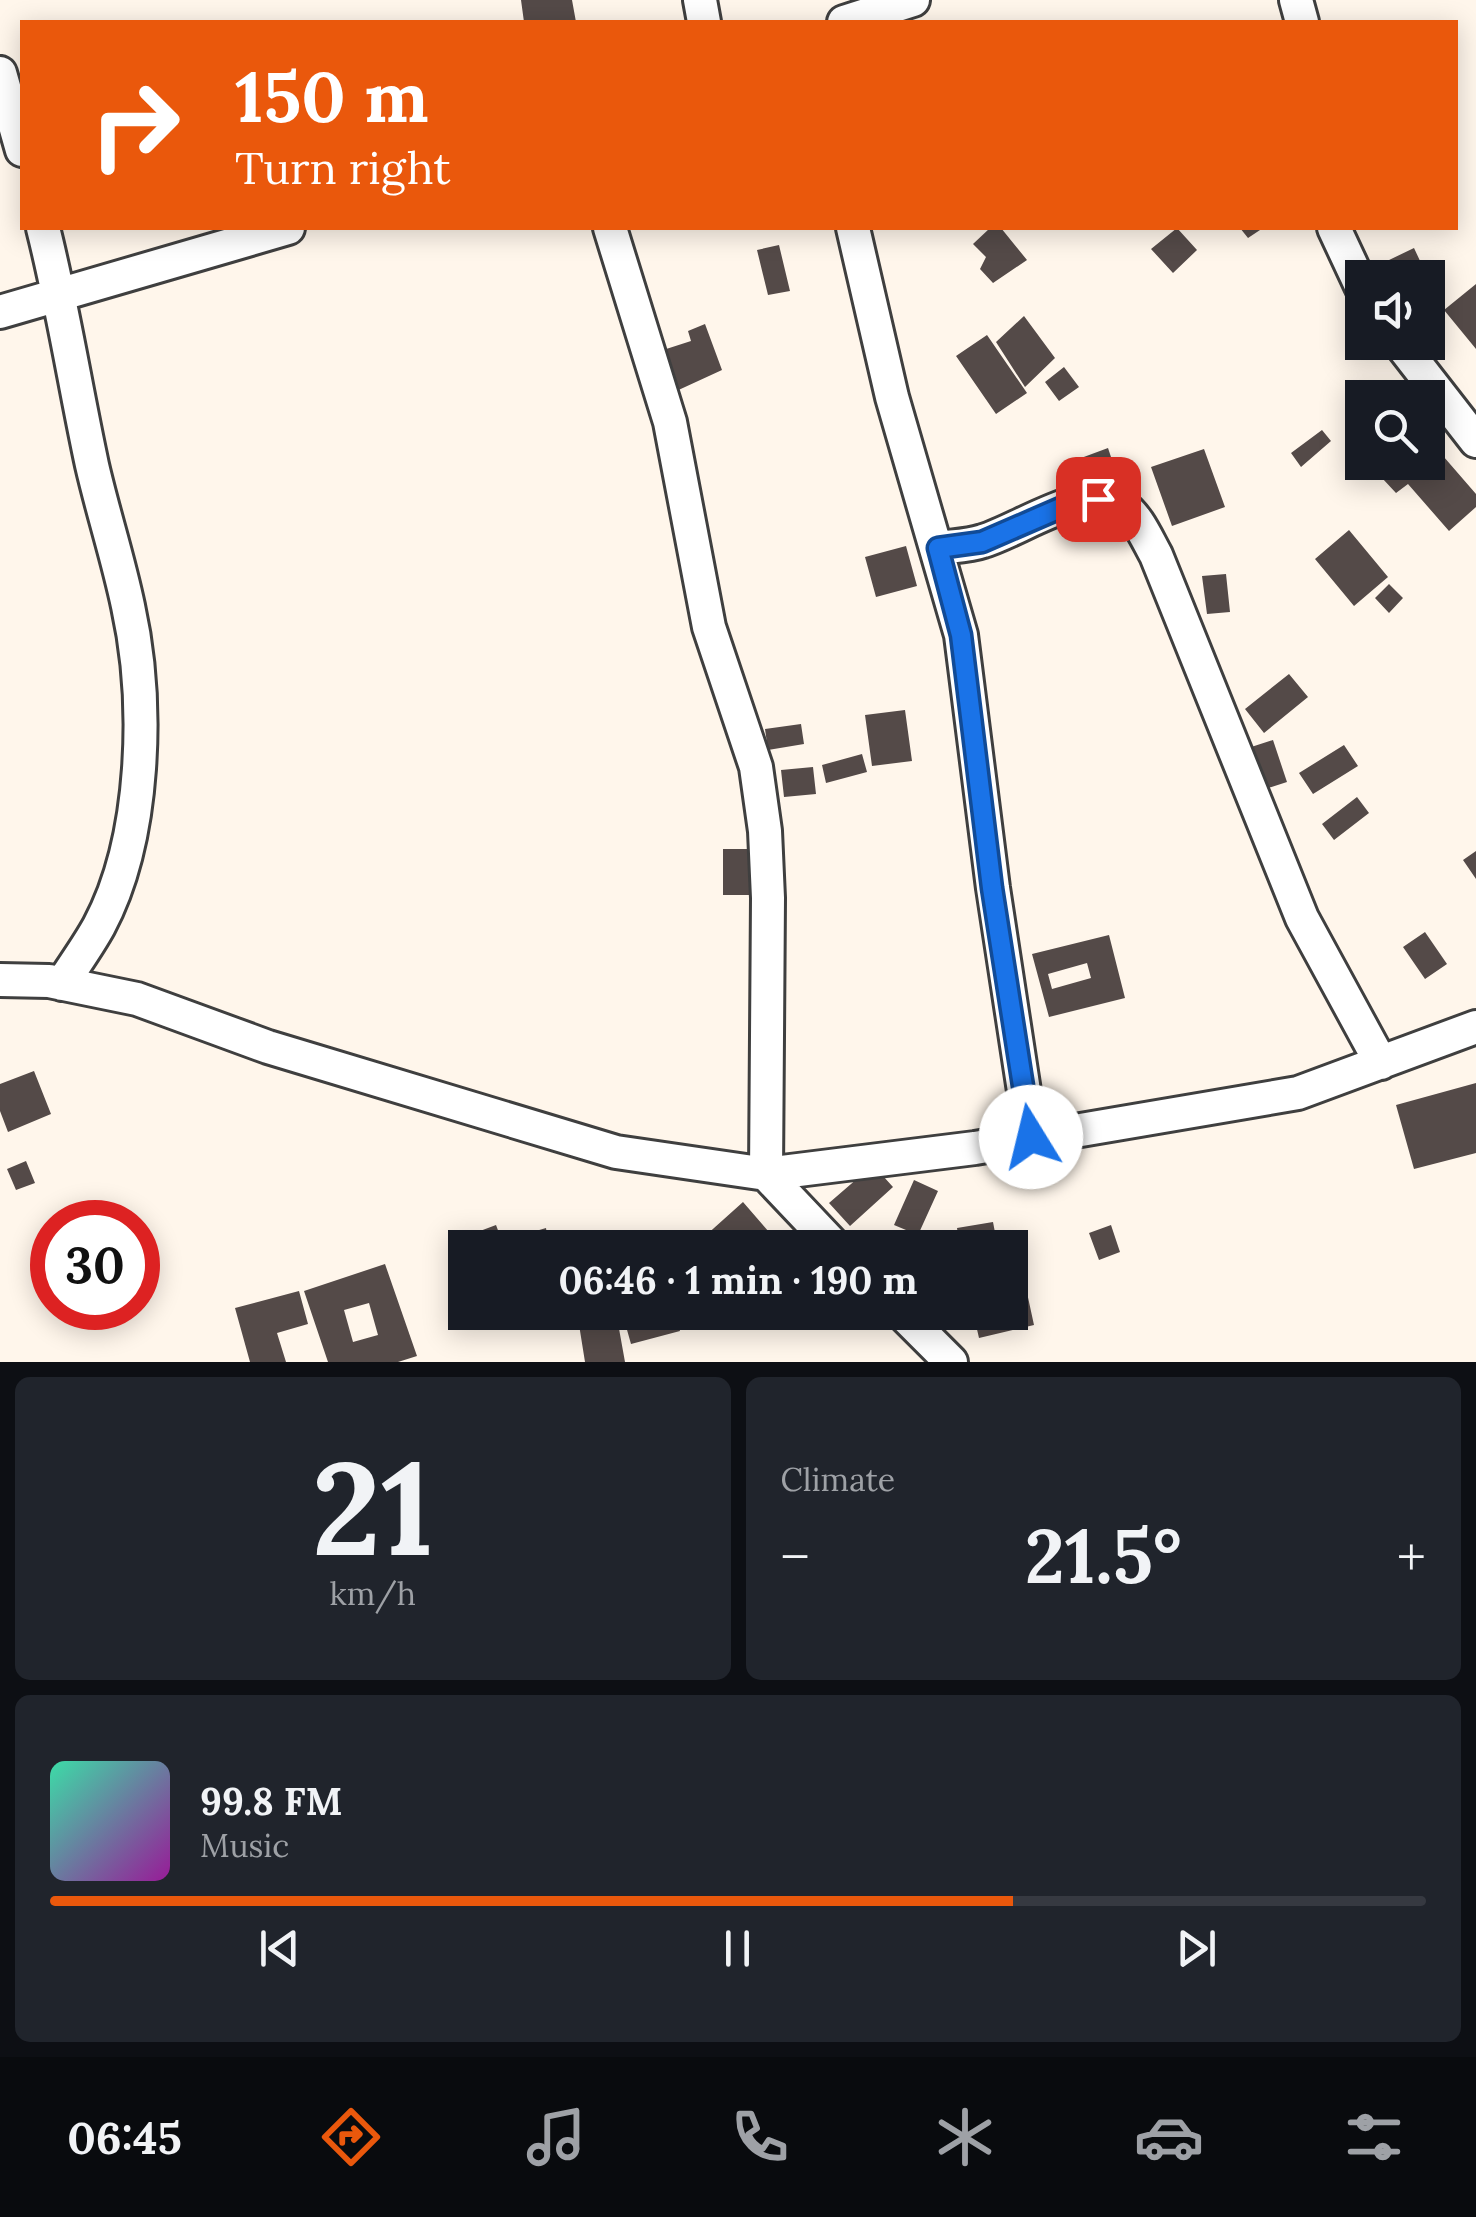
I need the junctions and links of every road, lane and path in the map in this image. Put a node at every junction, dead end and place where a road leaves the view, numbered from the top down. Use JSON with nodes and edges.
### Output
{"nodes":[{"id":1,"x":913,"y":0,"type":"edge"},
{"id":2,"x":850,"y":20,"type":"edge"},
{"id":3,"x":0,"y":73,"type":"edge"},
{"id":4,"x":20,"y":143,"type":"edge"},
{"id":5,"x":43,"y":230,"type":"edge"},
{"id":6,"x":281,"y":230,"type":"edge"},
{"id":7,"x":611,"y":230,"type":"edge"},
{"id":8,"x":853,"y":230,"type":"edge"},
{"id":9,"x":1335,"y":230,"type":"edge"},
{"id":10,"x":1349,"y":260,"type":"edge"},
{"id":11,"x":60,"y":294,"type":"junction"},
{"id":12,"x":0,"y":312,"type":"edge"},
{"id":13,"x":1413,"y":360,"type":"edge"},
{"id":14,"x":1476,"y":441,"type":"edge"},
{"id":15,"x":938,"y":548,"type":"junction"},
{"id":16,"x":0,"y":980,"type":"edge"},
{"id":17,"x":62,"y":984,"type":"junction"},
{"id":18,"x":1476,"y":1027,"type":"edge"},
{"id":19,"x":1381,"y":1064,"type":"junction"},
{"id":20,"x":1031,"y":1137,"type":"junction"},
{"id":21,"x":766,"y":1174,"type":"junction"},
{"id":22,"x":819,"y":1230,"type":"edge"},
{"id":23,"x":919,"y":1330,"type":"edge"},
{"id":24,"x":951,"y":1362,"type":"edge"}],
"edges":[{"from":1,"to":2,"type":"street"},
{"from":3,"to":4,"type":"street"},
{"from":5,"to":11,"type":"street"},
{"from":6,"to":11,"type":"street"},
{"from":7,"to":21,"type":"street"},
{"from":8,"to":15,"type":"street"},
{"from":9,"to":10,"type":"street"},
{"from":11,"to":12,"type":"street"},
{"from":11,"to":17,"type":"street"},
{"from":13,"to":14,"type":"street"},
{"from":15,"to":19,"type":"street"},
{"from":15,"to":20,"type":"street"},
{"from":16,"to":17,"type":"street"},
{"from":17,"to":21,"type":"street"},
{"from":18,"to":19,"type":"street"},
{"from":19,"to":20,"type":"street"},
{"from":20,"to":21,"type":"street"},
{"from":21,"to":22,"type":"street"},
{"from":23,"to":24,"type":"street"}]}
